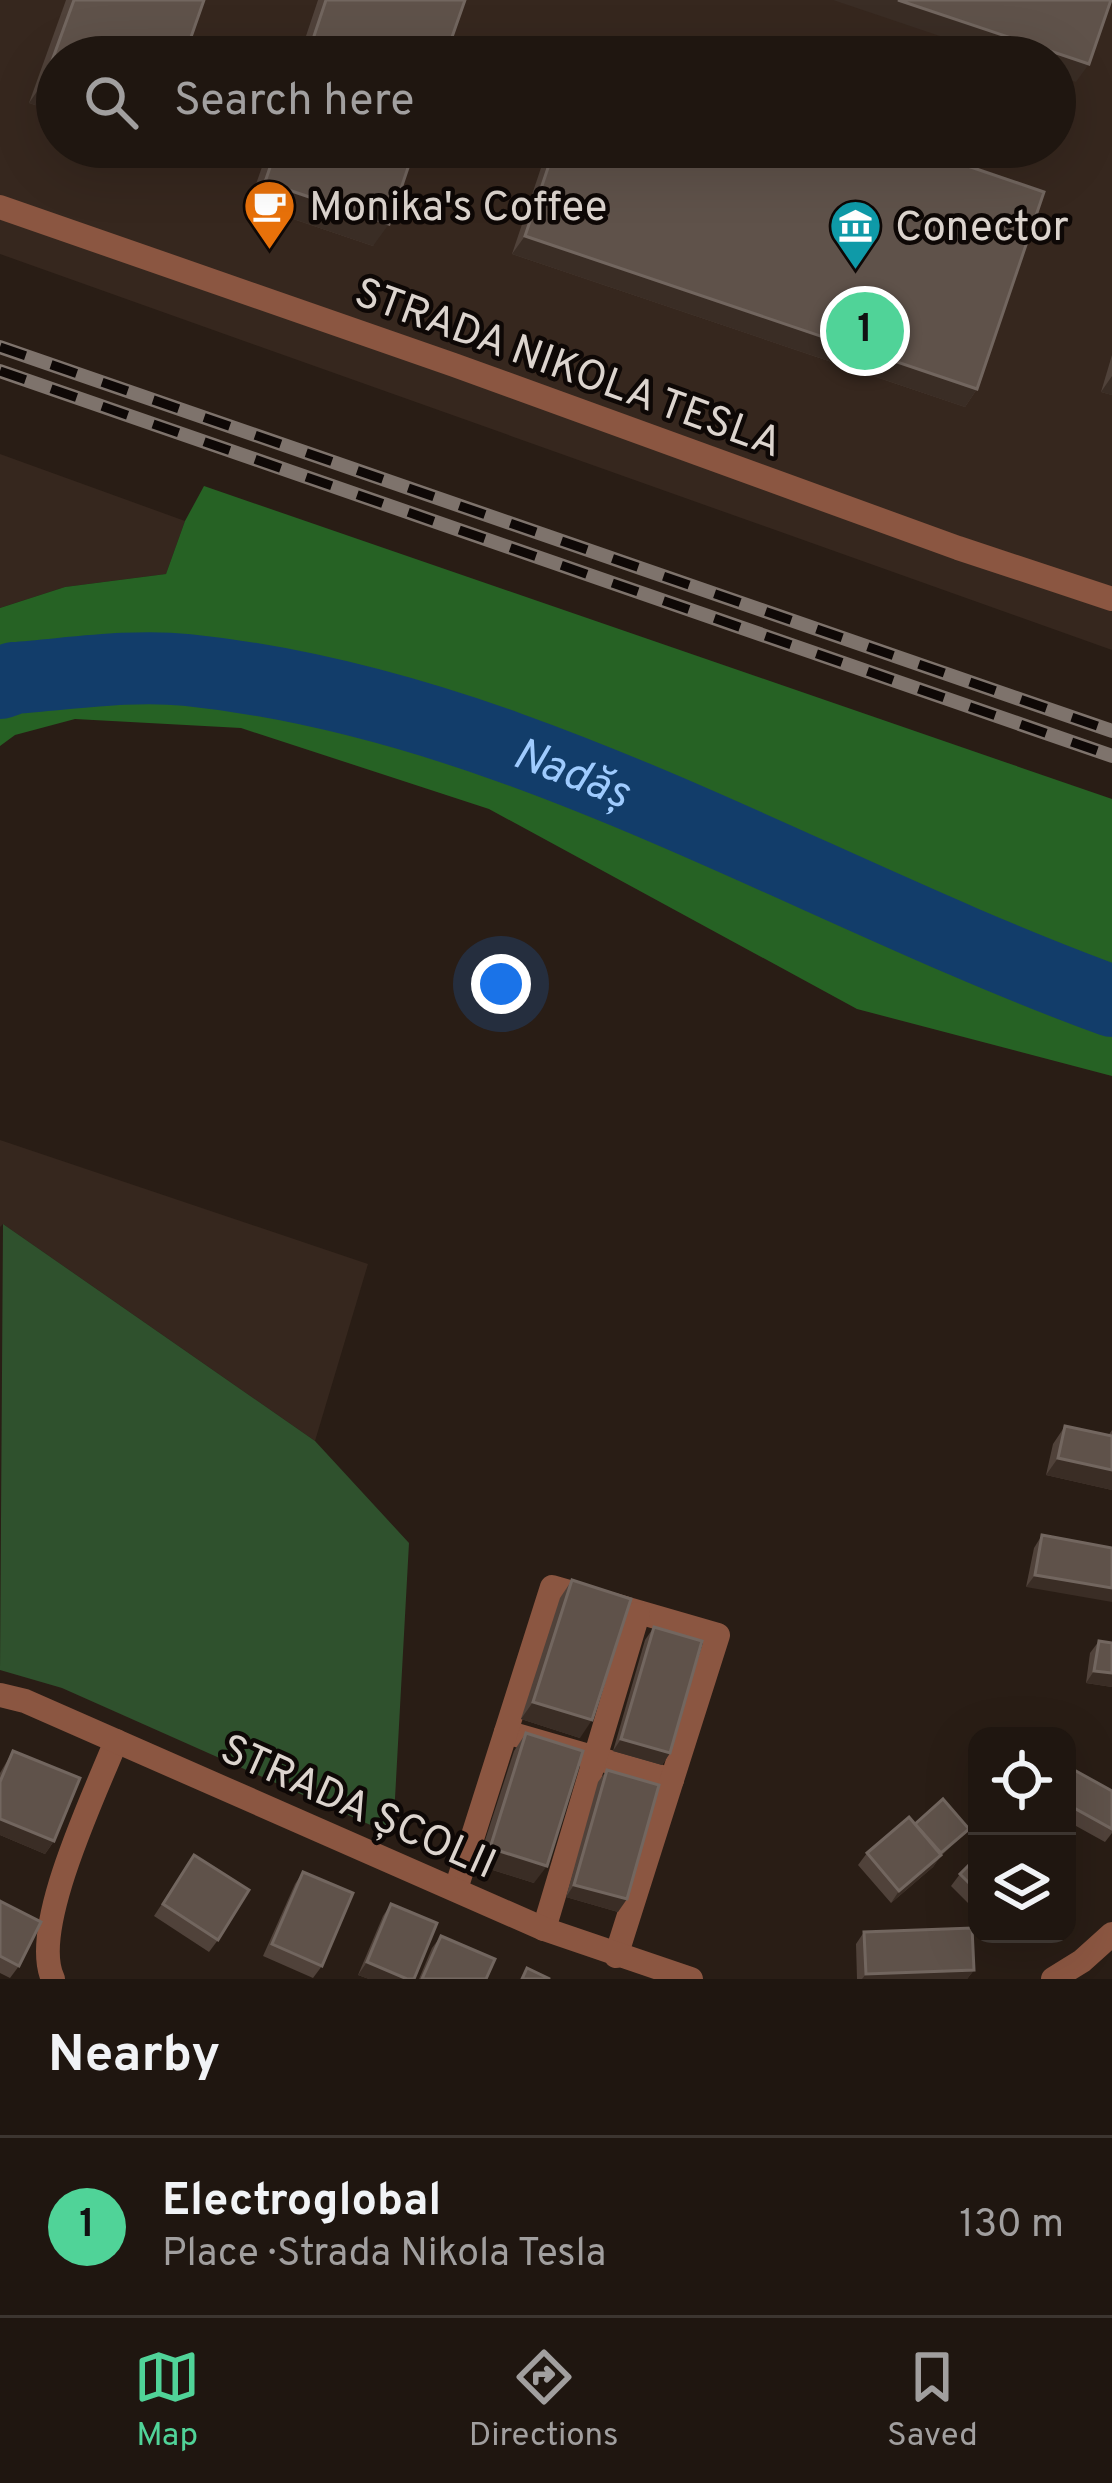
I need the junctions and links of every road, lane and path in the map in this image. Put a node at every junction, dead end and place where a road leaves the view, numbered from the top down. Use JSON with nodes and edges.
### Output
{"nodes":[{"id":1,"x":0,"y":207,"type":"edge"},
{"id":2,"x":1112,"y":599,"type":"edge"},
{"id":3,"x":638,"y":1614,"type":"junction"},
{"id":4,"x":0,"y":1695,"type":"edge"},
{"id":5,"x":506,"y":1732,"type":"junction"},
{"id":6,"x":116,"y":1741,"type":"junction"},
{"id":7,"x":596,"y":1758,"type":"junction"},
{"id":8,"x":672,"y":1780,"type":"junction"},
{"id":9,"x":456,"y":1889,"type":"junction"},
{"id":10,"x":544,"y":1929,"type":"junction"},
{"id":11,"x":1112,"y":1934,"type":"edge"},
{"id":12,"x":616,"y":1956,"type":"junction"},
{"id":13,"x":52,"y":1979,"type":"edge"},
{"id":14,"x":691,"y":1979,"type":"edge"},
{"id":15,"x":1052,"y":1979,"type":"edge"}],
"edges":[{"from":1,"to":2,"type":"street","name":"STRADA NIKOLA TESLA"},
{"from":3,"to":5,"type":"street"},
{"from":3,"to":7,"type":"street"},
{"from":3,"to":8,"type":"street"},
{"from":4,"to":6,"type":"street","name":"STRADA ȘCOLII"},
{"from":5,"to":7,"type":"street"},
{"from":5,"to":9,"type":"street"},
{"from":6,"to":9,"type":"street","name":"STRADA ȘCOLII"},
{"from":6,"to":13,"type":"street"},
{"from":7,"to":8,"type":"street"},
{"from":7,"to":10,"type":"street"},
{"from":8,"to":12,"type":"street"},
{"from":9,"to":10,"type":"street","name":"STRADA ȘCOLII"},
{"from":10,"to":12,"type":"street","name":"STRADA ȘCOLII"},
{"from":11,"to":15,"type":"street"},
{"from":12,"to":14,"type":"street","name":"STRADA ȘCOLII"}]}
